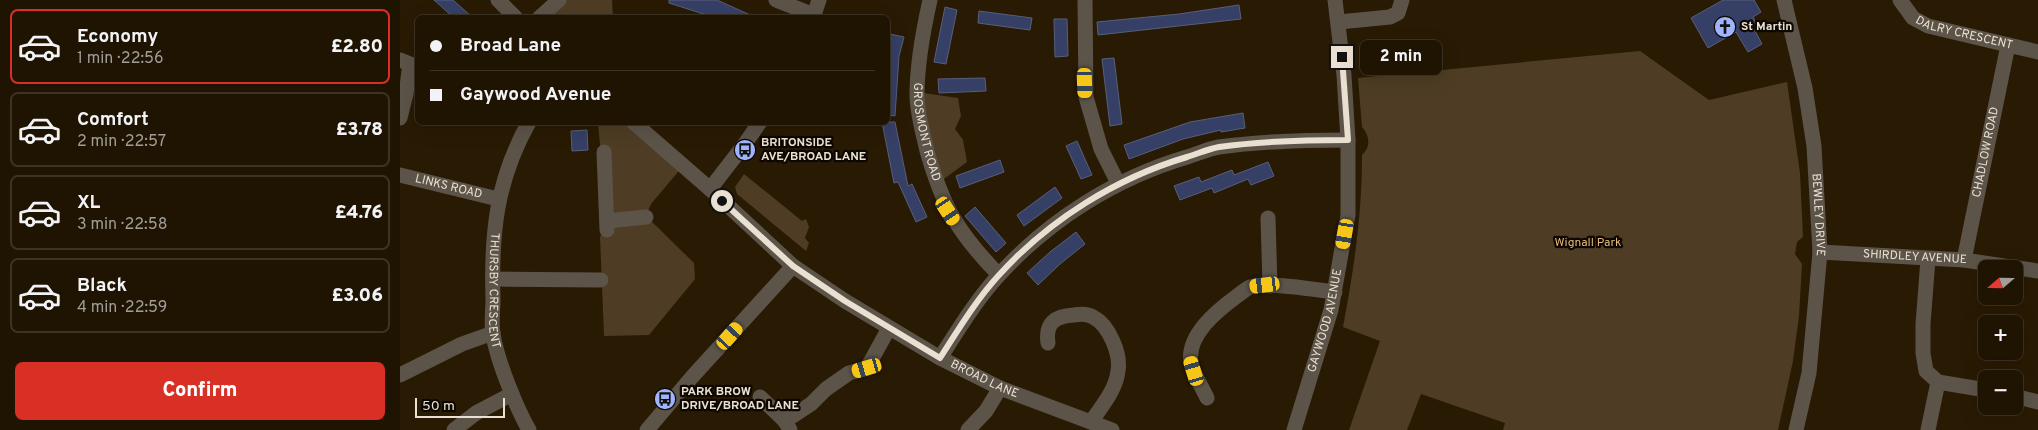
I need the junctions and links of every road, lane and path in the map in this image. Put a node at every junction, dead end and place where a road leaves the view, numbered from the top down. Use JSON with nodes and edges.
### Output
{"nodes":[{"id":1,"x":498,"y":0,"type":"edge"},
{"id":2,"x":559,"y":0,"type":"edge"},
{"id":3,"x":776,"y":0,"type":"edge"},
{"id":4,"x":819,"y":0,"type":"edge"},
{"id":5,"x":930,"y":0,"type":"edge"},
{"id":6,"x":1085,"y":0,"type":"edge"},
{"id":7,"x":1335,"y":0,"type":"edge"},
{"id":8,"x":1402,"y":0,"type":"edge"},
{"id":9,"x":1784,"y":0,"type":"edge"},
{"id":10,"x":1900,"y":0,"type":"edge"},
{"id":11,"x":513,"y":15,"type":"edge"},
{"id":12,"x":542,"y":15,"type":"edge"},
{"id":13,"x":811,"y":15,"type":"edge"},
{"id":14,"x":813,"y":15,"type":"edge"},
{"id":15,"x":1339,"y":22,"type":"junction"},
{"id":16,"x":2008,"y":45,"type":"junction"},
{"id":17,"x":2038,"y":52,"type":"edge"},
{"id":18,"x":400,"y":60,"type":"edge"},
{"id":19,"x":400,"y":118,"type":"edge"},
{"id":20,"x":527,"y":125,"type":"edge"},
{"id":21,"x":636,"y":125,"type":"edge"},
{"id":22,"x":758,"y":125,"type":"edge"},
{"id":23,"x":1348,"y":140,"type":"junction"},
{"id":24,"x":604,"y":152,"type":"dead end"},
{"id":25,"x":400,"y":175,"type":"edge"},
{"id":26,"x":1118,"y":183,"type":"junction"},
{"id":27,"x":710,"y":189,"type":"junction"},
{"id":28,"x":498,"y":199,"type":"junction"},
{"id":29,"x":646,"y":216,"type":"dead end"},
{"id":30,"x":1268,"y":218,"type":"dead end"},
{"id":31,"x":1820,"y":252,"type":"junction"},
{"id":32,"x":1928,"y":259,"type":"junction"},
{"id":33,"x":1964,"y":260,"type":"junction"},
{"id":34,"x":793,"y":266,"type":"junction"},
{"id":35,"x":2038,"y":271,"type":"edge"},
{"id":36,"x":999,"y":275,"type":"junction"},
{"id":37,"x":492,"y":279,"type":"junction"},
{"id":38,"x":601,"y":280,"type":"dead end"},
{"id":39,"x":1270,"y":286,"type":"junction"},
{"id":40,"x":1334,"y":292,"type":"junction"},
{"id":41,"x":889,"y":328,"type":"junction"},
{"id":42,"x":492,"y":333,"type":"junction"},
{"id":43,"x":1048,"y":342,"type":"dead end"},
{"id":44,"x":940,"y":358,"type":"junction"},
{"id":45,"x":400,"y":375,"type":"edge"},
{"id":46,"x":1938,"y":382,"type":"junction"},
{"id":47,"x":1000,"y":388,"type":"junction"},
{"id":48,"x":1978,"y":389,"type":"edge"},
{"id":49,"x":512,"y":394,"type":"junction"},
{"id":50,"x":760,"y":397,"type":"dead end"},
{"id":51,"x":1207,"y":398,"type":"dead end"},
{"id":52,"x":2023,"y":398,"type":"edge"},
{"id":53,"x":2038,"y":402,"type":"edge"},
{"id":54,"x":1091,"y":422,"type":"junction"},
{"id":55,"x":787,"y":425,"type":"edge"},
{"id":56,"x":454,"y":430,"type":"edge"},
{"id":57,"x":529,"y":430,"type":"edge"},
{"id":58,"x":647,"y":430,"type":"edge"},
{"id":59,"x":968,"y":430,"type":"edge"},
{"id":60,"x":1112,"y":430,"type":"edge"},
{"id":61,"x":1294,"y":430,"type":"edge"},
{"id":62,"x":1796,"y":430,"type":"edge"},
{"id":63,"x":1928,"y":430,"type":"edge"}],
"edges":[{"from":1,"to":11,"type":"street"},
{"from":2,"to":12,"type":"street"},
{"from":3,"to":13,"type":"street"},
{"from":4,"to":14,"type":"street"},
{"from":5,"to":36,"type":"street","name":"GROSMONT ROAD"},
{"from":6,"to":26,"type":"street"},
{"from":7,"to":15,"type":"street","name":"GAYWOOD AVENUE"},
{"from":8,"to":15,"type":"street"},
{"from":9,"to":31,"type":"street","name":"BEWLEY DRIVE"},
{"from":10,"to":16,"type":"street","name":"DALRY CRESCENT"},
{"from":15,"to":23,"type":"street","name":"GAYWOOD AVENUE"},
{"from":16,"to":17,"type":"street","name":"DALRY CRESCENT"},
{"from":16,"to":33,"type":"street","name":"CHADLOW ROAD"},
{"from":18,"to":19,"type":"street"},
{"from":20,"to":28,"type":"street","name":"THURSBY CRESCENT"},
{"from":21,"to":27,"type":"street","name":"BROAD LANE"},
{"from":22,"to":27,"type":"street"},
{"from":23,"to":26,"type":"street"},
{"from":23,"to":40,"type":"street","name":"GAYWOOD AVENUE"},
{"from":24,"to":29,"type":"street"},
{"from":25,"to":28,"type":"street","name":"LINKS ROAD"},
{"from":26,"to":36,"type":"street"},
{"from":27,"to":34,"type":"street","name":"BROAD LANE"},
{"from":28,"to":37,"type":"street","name":"THURSBY CRESCENT"},
{"from":30,"to":39,"type":"street"},
{"from":31,"to":32,"type":"street","name":"SHIRDLEY AVENUE"},
{"from":31,"to":62,"type":"street","name":"BEWLEY DRIVE"},
{"from":32,"to":33,"type":"street","name":"SHIRDLEY AVENUE"},
{"from":32,"to":46,"type":"street"},
{"from":33,"to":35,"type":"street","name":"SHIRDLEY AVENUE"},
{"from":34,"to":41,"type":"street","name":"BROAD LANE"},
{"from":34,"to":58,"type":"street"},
{"from":36,"to":44,"type":"street"},
{"from":37,"to":38,"type":"street"},
{"from":37,"to":42,"type":"street","name":"THURSBY CRESCENT"},
{"from":39,"to":40,"type":"street"},
{"from":39,"to":51,"type":"street"},
{"from":40,"to":61,"type":"street","name":"GAYWOOD AVENUE"},
{"from":41,"to":44,"type":"street","name":"BROAD LANE"},
{"from":41,"to":55,"type":"street"},
{"from":42,"to":45,"type":"street"},
{"from":42,"to":49,"type":"street","name":"THURSBY CRESCENT"},
{"from":43,"to":54,"type":"street"},
{"from":44,"to":47,"type":"street","name":"BROAD LANE"},
{"from":46,"to":48,"type":"street"},
{"from":46,"to":63,"type":"street"},
{"from":47,"to":54,"type":"street","name":"BROAD LANE"},
{"from":47,"to":59,"type":"street"},
{"from":49,"to":56,"type":"street"},
{"from":49,"to":57,"type":"street","name":"THURSBY CRESCENT"},
{"from":50,"to":55,"type":"street"},
{"from":52,"to":53,"type":"street"},
{"from":54,"to":60,"type":"street","name":"BROAD LANE"}]}
